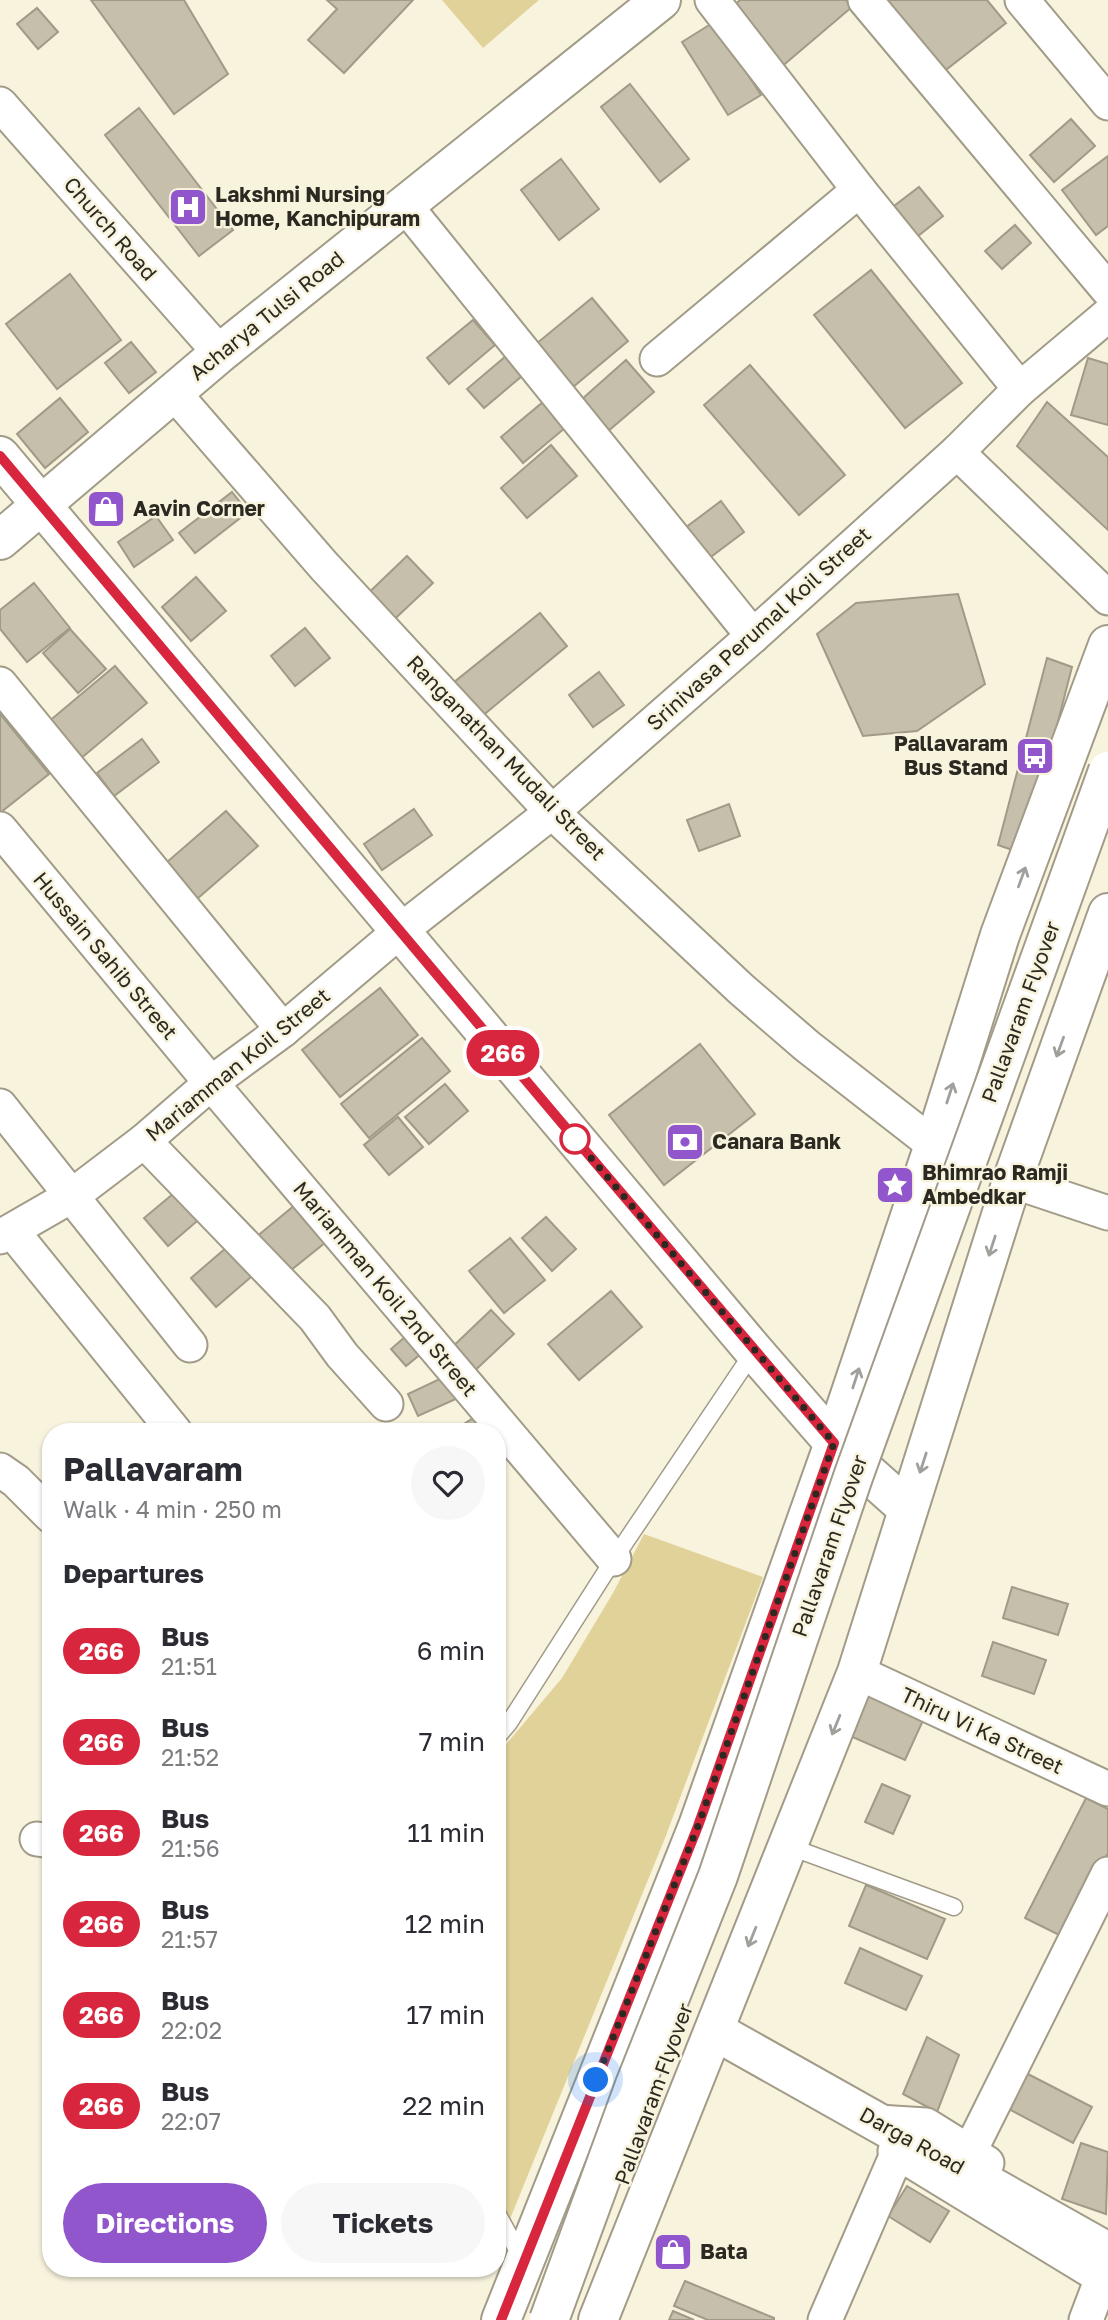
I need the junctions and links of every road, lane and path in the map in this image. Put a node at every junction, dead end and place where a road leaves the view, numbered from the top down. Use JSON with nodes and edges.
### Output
{"nodes":[{"id":1,"x":661,"y":0,"type":"edge"},
{"id":2,"x":712,"y":0,"type":"edge"},
{"id":3,"x":865,"y":0,"type":"edge"},
{"id":4,"x":1023,"y":0,"type":"edge"},
{"id":5,"x":1108,"y":103,"type":"edge"},
{"id":6,"x":0,"y":104,"type":"edge"},
{"id":7,"x":859,"y":190,"type":"junction"},
{"id":8,"x":404,"y":204,"type":"junction"},
{"id":9,"x":1108,"y":290,"type":"edge"},
{"id":10,"x":1108,"y":315,"type":"edge"},
{"id":11,"x":220,"y":353,"type":"junction"},
{"id":12,"x":657,"y":359,"type":"dead end"},
{"id":13,"x":1020,"y":389,"type":"junction"},
{"id":14,"x":174,"y":393,"type":"junction"},
{"id":15,"x":957,"y":452,"type":"junction"},
{"id":16,"x":0,"y":456,"type":"edge"},
{"id":17,"x":41,"y":505,"type":"junction"},
{"id":18,"x":0,"y":540,"type":"edge"},
{"id":19,"x":1108,"y":598,"type":"edge"},
{"id":20,"x":754,"y":636,"type":"junction"},
{"id":21,"x":1108,"y":645,"type":"edge"},
{"id":22,"x":0,"y":684,"type":"edge"},
{"id":23,"x":1108,"y":771,"type":"edge"},
{"id":24,"x":552,"y":812,"type":"junction"},
{"id":25,"x":0,"y":830,"type":"edge"},
{"id":26,"x":1108,"y":840,"type":"edge"},
{"id":27,"x":1108,"y":913,"type":"edge"},
{"id":28,"x":400,"y":931,"type":"junction"},
{"id":29,"x":283,"y":1030,"type":"junction"},
{"id":30,"x":211,"y":1083,"type":"junction"},
{"id":31,"x":0,"y":1105,"type":"edge"},
{"id":32,"x":144,"y":1141,"type":"junction"},
{"id":33,"x":934,"y":1145,"type":"junction"},
{"id":34,"x":1012,"y":1181,"type":"junction"},
{"id":35,"x":73,"y":1195,"type":"junction"},
{"id":36,"x":1108,"y":1213,"type":"edge"},
{"id":37,"x":6,"y":1234,"type":"edge"},
{"id":38,"x":190,"y":1345,"type":"dead end"},
{"id":39,"x":754,"y":1351,"type":"junction"},
{"id":40,"x":386,"y":1404,"type":"dead end"},
{"id":41,"x":168,"y":1423,"type":"edge"},
{"id":42,"x":499,"y":1423,"type":"edge"},
{"id":43,"x":506,"y":1431,"type":"edge"},
{"id":44,"x":834,"y":1443,"type":"junction"},
{"id":45,"x":0,"y":1470,"type":"edge"},
{"id":46,"x":42,"y":1507,"type":"edge"},
{"id":47,"x":908,"y":1509,"type":"junction"},
{"id":48,"x":614,"y":1559,"type":"junction"},
{"id":49,"x":857,"y":1672,"type":"junction"},
{"id":50,"x":506,"y":1726,"type":"edge"},
{"id":51,"x":1108,"y":1789,"type":"edge"},
{"id":52,"x":788,"y":1846,"type":"junction"},
{"id":53,"x":1108,"y":1874,"type":"edge"},
{"id":54,"x":954,"y":1908,"type":"dead end"},
{"id":55,"x":715,"y":2031,"type":"junction"},
{"id":56,"x":887,"y":2138,"type":"junction"},
{"id":57,"x":969,"y":2153,"type":"junction"},
{"id":58,"x":506,"y":2229,"type":"edge"},
{"id":59,"x":1108,"y":2231,"type":"edge"},
{"id":60,"x":525,"y":2263,"type":"junction"},
{"id":61,"x":1106,"y":2270,"type":"edge"},
{"id":62,"x":501,"y":2320,"type":"edge"},
{"id":63,"x":549,"y":2320,"type":"edge"},
{"id":64,"x":570,"y":2320,"type":"edge"},
{"id":65,"x":598,"y":2320,"type":"edge"},
{"id":66,"x":825,"y":2320,"type":"edge"},
{"id":67,"x":1086,"y":2320,"type":"edge"}],
"edges":[{"from":1,"to":8,"type":"street","name":"Acharya Tulsi Road"},
{"from":2,"to":7,"type":"street"},
{"from":3,"to":9,"type":"street"},
{"from":4,"to":5,"type":"street"},
{"from":6,"to":11,"type":"street","name":"Church Road"},
{"from":7,"to":12,"type":"street"},
{"from":7,"to":13,"type":"street"},
{"from":8,"to":11,"type":"street","name":"Acharya Tulsi Road"},
{"from":8,"to":20,"type":"street"},
{"from":10,"to":13,"type":"street","name":"Srinivasa Perumal Koil Street"},
{"from":11,"to":14,"type":"street","name":"Acharya Tulsi Road"},
{"from":13,"to":15,"type":"street","name":"Srinivasa Perumal Koil Street"},
{"from":14,"to":17,"type":"street","name":"Acharya Tulsi Road"},
{"from":14,"to":24,"type":"street","name":"Ranganathan Mudali Street"},
{"from":15,"to":19,"type":"street"},
{"from":15,"to":20,"type":"street","name":"Srinivasa Perumal Koil Street"},
{"from":16,"to":17,"type":"street"},
{"from":17,"to":18,"type":"street","name":"Acharya Tulsi Road"},
{"from":17,"to":28,"type":"street"},
{"from":20,"to":24,"type":"street","name":"Srinivasa Perumal Koil Street"},
{"from":33,"to":21,"type":"street","one_way":true},
{"from":22,"to":29,"type":"street"},
{"from":23,"to":63,"type":"street","name":"Pallavaram Flyover","bridge":true},
{"from":24,"to":28,"type":"street","name":"Srinivasa Perumal Koil Street"},
{"from":24,"to":33,"type":"street","name":"Ranganathan Mudali Street"},
{"from":25,"to":30,"type":"street","name":"Hussain Sahib Street"},
{"from":26,"to":64,"type":"street","name":"Pallavaram Flyover"},
{"from":27,"to":34,"type":"street","one_way":true},
{"from":28,"to":29,"type":"street","name":"Mariamman Koil Street"},
{"from":28,"to":39,"type":"street"},
{"from":29,"to":30,"type":"street","name":"Mariamman Koil Street"},
{"from":30,"to":32,"type":"street","name":"Mariamman Koil Street"},
{"from":30,"to":42,"type":"street","name":"Mariamman Koil 2nd Street"},
{"from":31,"to":35,"type":"street"},
{"from":32,"to":35,"type":"street","name":"Mariamman Koil Street"},
{"from":32,"to":40,"type":"street"},
{"from":44,"to":33,"type":"street","one_way":true},
{"from":34,"to":36,"type":"street"},
{"from":34,"to":47,"type":"street","one_way":true},
{"from":35,"to":37,"type":"street","name":"Mariamman Koil Street"},
{"from":35,"to":38,"type":"street"},
{"from":37,"to":41,"type":"street"},
{"from":39,"to":44,"type":"street"},
{"from":39,"to":48,"type":"lane"},
{"from":43,"to":48,"type":"street","name":"Mariamman Koil 2nd Street"},
{"from":44,"to":47,"type":"street"},
{"from":44,"to":60,"type":"street"},
{"from":45,"to":46,"type":"street"},
{"from":47,"to":49,"type":"street"},
{"from":48,"to":50,"type":"lane"},
{"from":49,"to":51,"type":"street","name":"Thiru Vi Ka Street"},
{"from":49,"to":52,"type":"street","one_way":true},
{"from":52,"to":54,"type":"lane"},
{"from":52,"to":55,"type":"street","one_way":true},
{"from":53,"to":57,"type":"street"},
{"from":55,"to":56,"type":"street","name":"Darga Road"},
{"from":55,"to":65,"type":"street"},
{"from":56,"to":57,"type":"street"},
{"from":56,"to":61,"type":"street","name":"Darga Road"},
{"from":56,"to":66,"type":"street"},
{"from":57,"to":59,"type":"street"},
{"from":58,"to":60,"type":"lane"},
{"from":60,"to":62,"type":"street"},
{"from":61,"to":67,"type":"street"}]}
